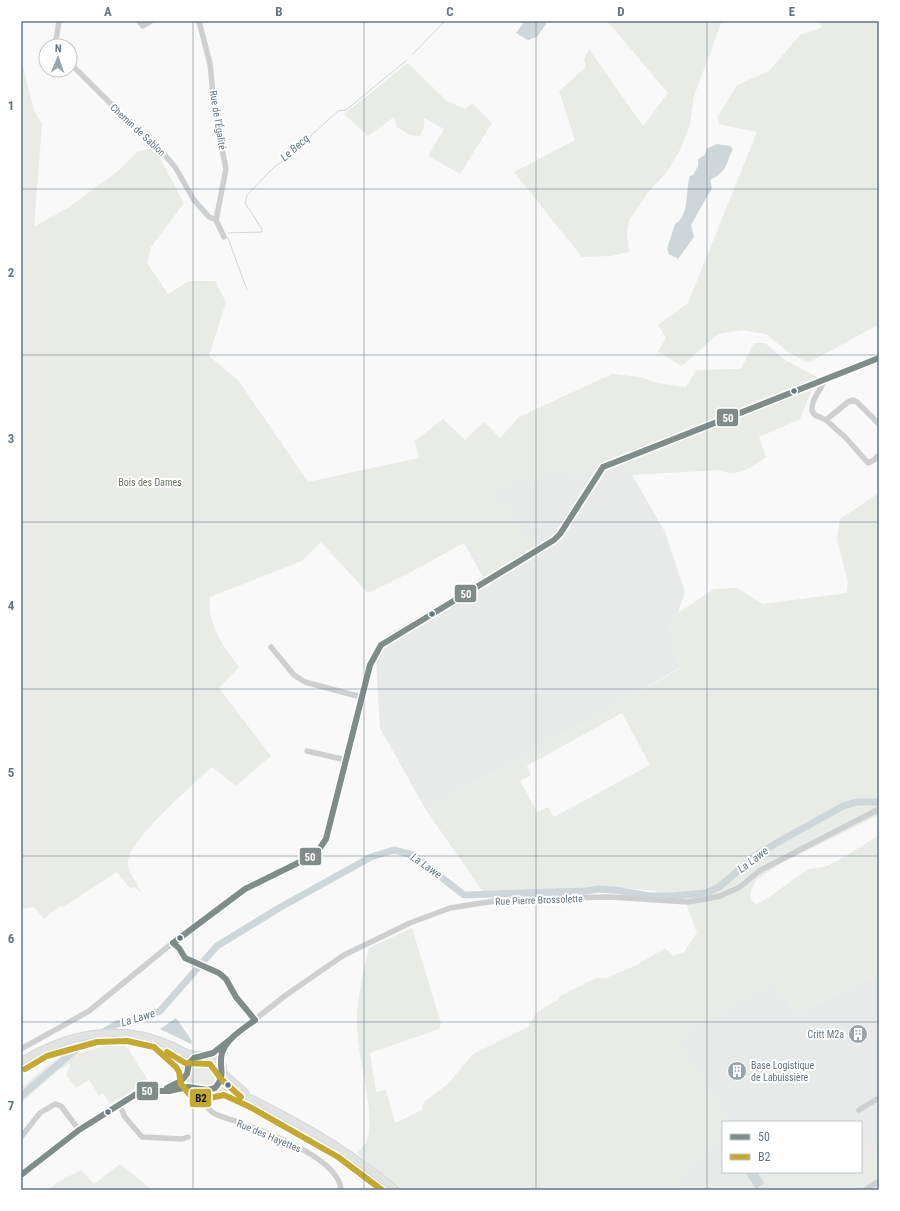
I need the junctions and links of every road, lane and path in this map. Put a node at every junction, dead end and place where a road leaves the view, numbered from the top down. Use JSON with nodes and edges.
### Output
{"nodes":[{"id":1,"x":59,"y":21,"type":"edge"},
{"id":2,"x":139,"y":21,"type":"edge"},
{"id":3,"x":151,"y":21,"type":"edge"},
{"id":4,"x":199,"y":21,"type":"edge"},
{"id":5,"x":56,"y":38,"type":"edge"},
{"id":6,"x":78,"y":71,"type":"edge"},
{"id":7,"x":216,"y":220,"type":"junction"},
{"id":8,"x":224,"y":237,"type":"dead end"},
{"id":9,"x":879,"y":358,"type":"edge"},
{"id":10,"x":825,"y":379,"type":"junction"},
{"id":11,"x":826,"y":420,"type":"junction"},
{"id":12,"x":879,"y":424,"type":"edge"},
{"id":13,"x":879,"y":455,"type":"edge"},
{"id":14,"x":271,"y":647,"type":"dead end"},
{"id":15,"x":361,"y":697,"type":"junction"},
{"id":16,"x":307,"y":751,"type":"dead end"},
{"id":17,"x":346,"y":760,"type":"junction"},
{"id":18,"x":879,"y":809,"type":"edge"},
{"id":19,"x":173,"y":943,"type":"junction"},
{"id":20,"x":255,"y":1020,"type":"junction"},
{"id":21,"x":228,"y":1041,"type":"junction"},
{"id":22,"x":166,"y":1044,"type":"junction"},
{"id":23,"x":21,"y":1049,"type":"edge"},
{"id":24,"x":208,"y":1055,"type":"junction"},
{"id":25,"x":198,"y":1056,"type":"junction"},
{"id":26,"x":21,"y":1062,"type":"edge"},
{"id":27,"x":221,"y":1064,"type":"junction"},
{"id":28,"x":187,"y":1070,"type":"junction"},
{"id":29,"x":223,"y":1074,"type":"junction"},
{"id":30,"x":195,"y":1088,"type":"junction"},
{"id":31,"x":213,"y":1089,"type":"junction"},
{"id":32,"x":161,"y":1090,"type":"junction"},
{"id":33,"x":879,"y":1098,"type":"edge"},
{"id":34,"x":254,"y":1100,"type":"junction"},
{"id":35,"x":119,"y":1104,"type":"junction"},
{"id":36,"x":207,"y":1106,"type":"junction"},
{"id":37,"x":859,"y":1110,"type":"dead end"},
{"id":38,"x":79,"y":1130,"type":"junction"},
{"id":39,"x":21,"y":1137,"type":"edge"},
{"id":40,"x":188,"y":1137,"type":"dead end"},
{"id":41,"x":21,"y":1175,"type":"edge"},
{"id":42,"x":879,"y":1181,"type":"edge"},
{"id":43,"x":341,"y":1190,"type":"edge"},
{"id":44,"x":394,"y":1190,"type":"edge"},
{"id":45,"x":865,"y":1190,"type":"edge"}],
"edges":[{"from":1,"to":5,"type":"street"},
{"from":2,"to":3,"type":"street"},
{"from":4,"to":7,"type":"street","name":"Rue de l'Égalité"},
{"from":6,"to":7,"type":"street","name":"Chemin de Sablon"},
{"from":7,"to":8,"type":"street"},
{"from":9,"to":10,"type":"street"},
{"from":10,"to":11,"type":"street"},
{"from":10,"to":15,"type":"street"},
{"from":11,"to":12,"type":"street"},
{"from":11,"to":13,"type":"street"},
{"from":14,"to":15,"type":"street"},
{"from":15,"to":17,"type":"street"},
{"from":16,"to":17,"type":"street"},
{"from":17,"to":19,"type":"street"},
{"from":18,"to":20,"type":"street","name":"Rue Pierre Brossolette"},
{"from":19,"to":20,"type":"street"},
{"from":19,"to":23,"type":"street"},
{"from":20,"to":21,"type":"street","name":"Rue Pierre Brossolette"},
{"from":21,"to":24,"type":"street","name":"Rue Pierre Brossolette"},
{"from":21,"to":27,"type":"street"},
{"from":22,"to":25,"type":"main road"},
{"from":22,"to":26,"type":"main road"},
{"from":22,"to":28,"type":"main road"},
{"from":24,"to":25,"type":"main road"},
{"from":24,"to":27,"type":"main road"},
{"from":25,"to":28,"type":"main road"},
{"from":27,"to":29,"type":"main road"},
{"from":28,"to":30,"type":"main road"},
{"from":28,"to":32,"type":"street"},
{"from":29,"to":31,"type":"main road"},
{"from":29,"to":34,"type":"main road"},
{"from":30,"to":31,"type":"main road"},
{"from":30,"to":32,"type":"street"},
{"from":30,"to":36,"type":"street","name":"Rue des Hayettes"},
{"from":31,"to":34,"type":"main road"},
{"from":31,"to":36,"type":"street"},
{"from":32,"to":35,"type":"street"},
{"from":33,"to":37,"type":"street"},
{"from":34,"to":44,"type":"main road"},
{"from":35,"to":38,"type":"street"},
{"from":35,"to":40,"type":"street"},
{"from":36,"to":43,"type":"street","name":"Rue des Hayettes"},
{"from":38,"to":39,"type":"street"},
{"from":38,"to":41,"type":"street"},
{"from":42,"to":45,"type":"street"}]}
